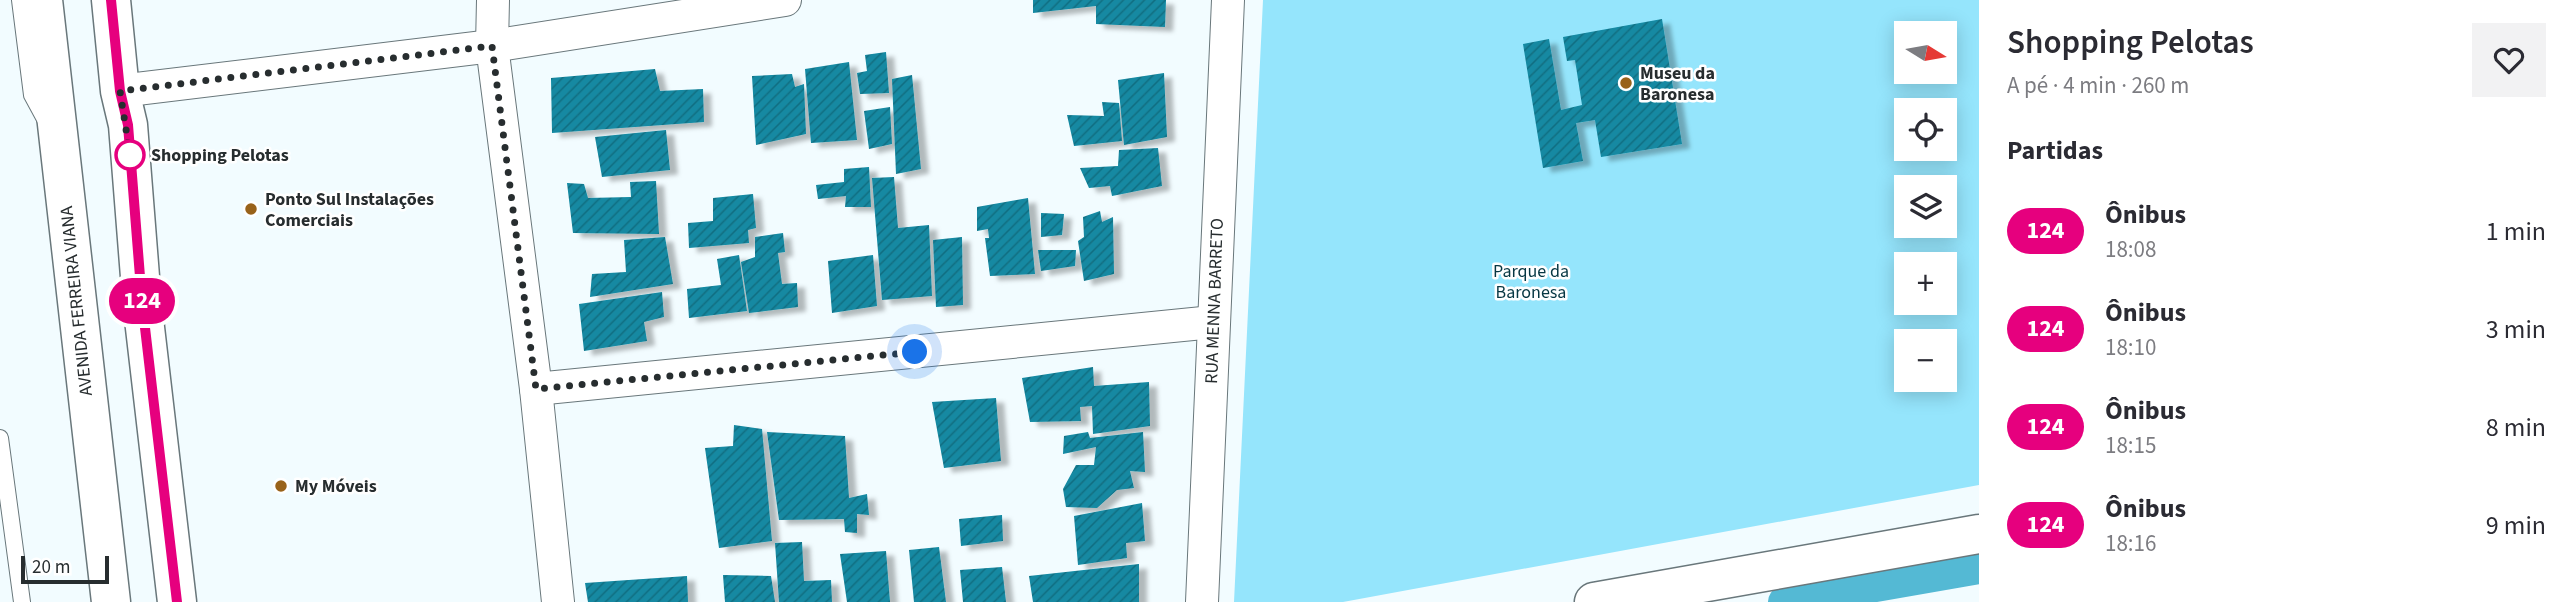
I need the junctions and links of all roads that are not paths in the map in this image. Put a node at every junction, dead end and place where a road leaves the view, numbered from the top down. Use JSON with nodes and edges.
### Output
{"nodes":[{"id":1,"x":20,"y":0,"type":"edge"},
{"id":2,"x":43,"y":0,"type":"edge"},
{"id":3,"x":111,"y":0,"type":"edge"},
{"id":4,"x":493,"y":0,"type":"edge"},
{"id":5,"x":785,"y":0,"type":"edge"},
{"id":6,"x":1228,"y":0,"type":"edge"},
{"id":7,"x":492,"y":46,"type":"junction"},
{"id":8,"x":120,"y":91,"type":"junction"},
{"id":9,"x":60,"y":145,"type":"junction"},
{"id":10,"x":1213,"y":322,"type":"junction"},
{"id":11,"x":536,"y":389,"type":"junction"},
{"id":12,"x":0,"y":438,"type":"edge"},
{"id":13,"x":1979,"y":534,"type":"edge"},
{"id":14,"x":22,"y":602,"type":"edge"},
{"id":15,"x":111,"y":602,"type":"edge"},
{"id":16,"x":177,"y":602,"type":"edge"},
{"id":17,"x":558,"y":602,"type":"edge"},
{"id":18,"x":1202,"y":602,"type":"edge"},
{"id":19,"x":1594,"y":602,"type":"edge"}],
"edges":[{"from":1,"to":9,"type":"lane"},
{"from":2,"to":9,"type":"main road","name":"AVENIDA FERREIRA VIANA"},
{"from":3,"to":8,"type":"main road"},
{"from":4,"to":7,"type":"street"},
{"from":5,"to":7,"type":"street"},
{"from":6,"to":10,"type":"street","name":"RUA MENNA BARRETO"},
{"from":7,"to":8,"type":"street"},
{"from":7,"to":11,"type":"street"},
{"from":8,"to":16,"type":"main road"},
{"from":9,"to":15,"type":"main road","name":"AVENIDA FERREIRA VIANA"},
{"from":10,"to":11,"type":"street"},
{"from":10,"to":18,"type":"street","name":"RUA MENNA BARRETO"},
{"from":11,"to":17,"type":"street"},
{"from":12,"to":14,"type":"lane"},
{"from":13,"to":19,"type":"main road"}]}
